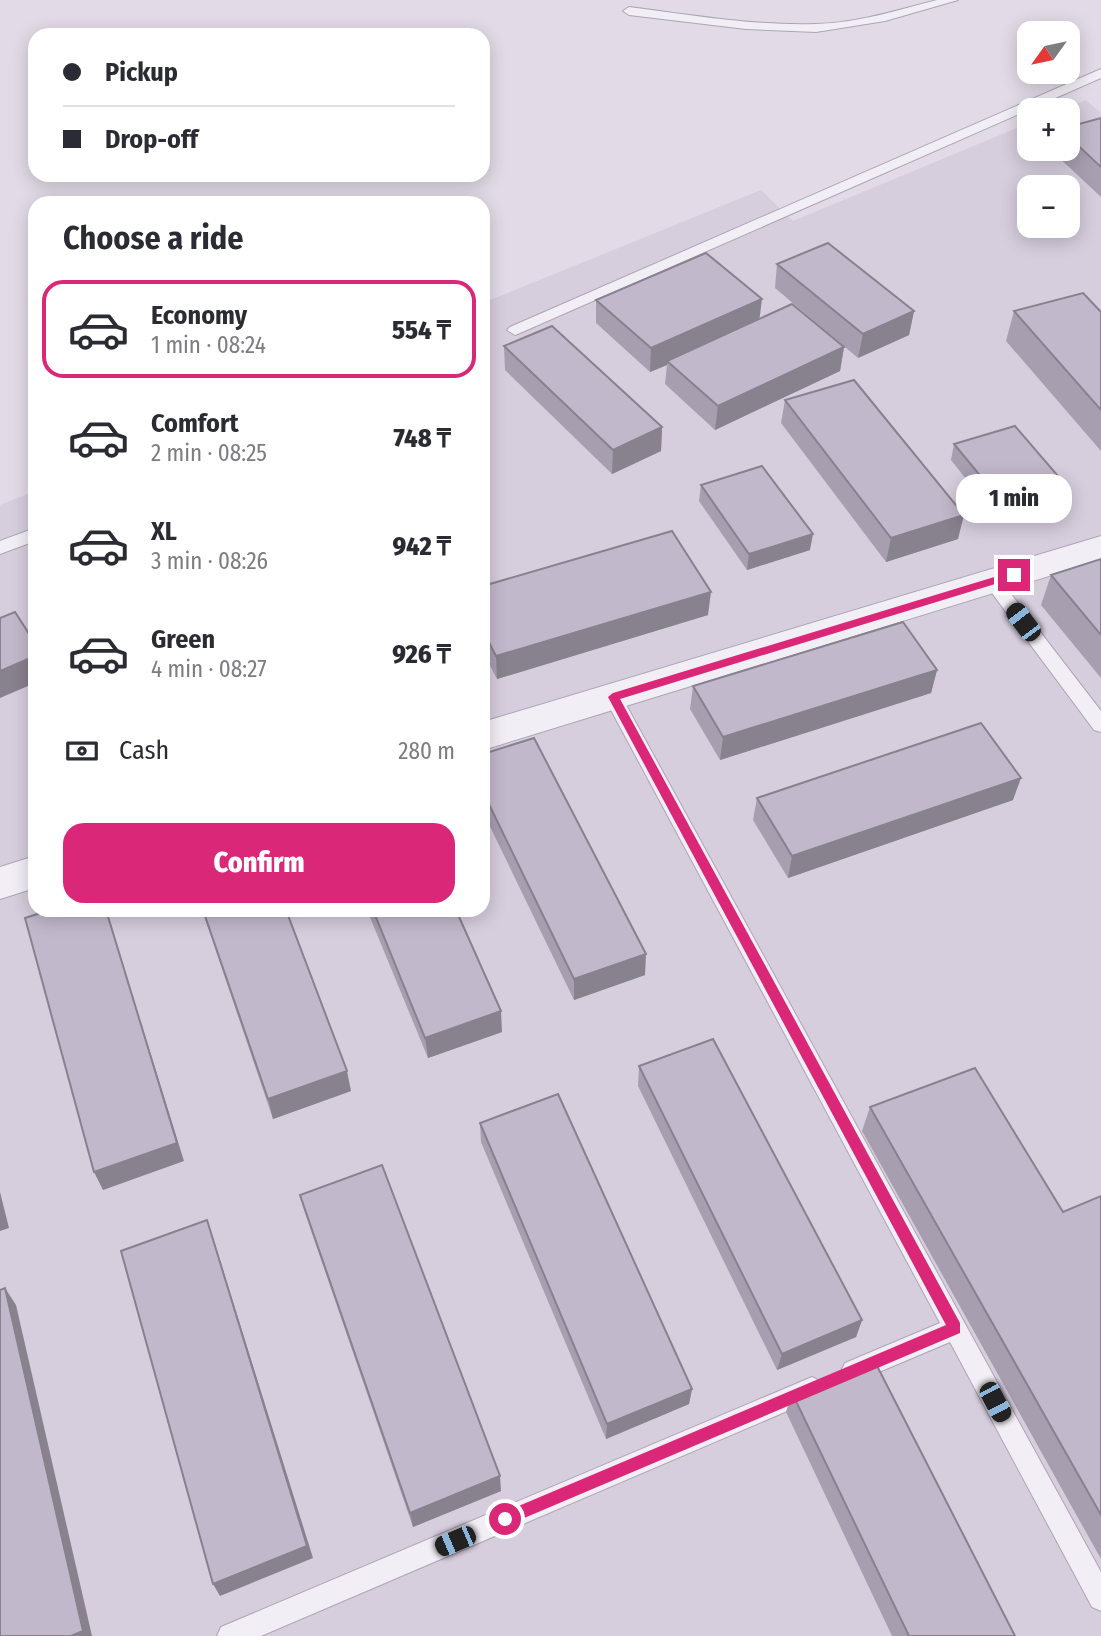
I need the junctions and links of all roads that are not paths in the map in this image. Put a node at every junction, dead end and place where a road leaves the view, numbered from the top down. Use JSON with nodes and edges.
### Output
{"nodes":[{"id":1,"x":952,"y":0,"type":"edge"},
{"id":2,"x":629,"y":11,"type":"dead end"},
{"id":3,"x":1101,"y":73,"type":"edge"},
{"id":4,"x":515,"y":330,"type":"dead end"},
{"id":5,"x":28,"y":537,"type":"edge"},
{"id":6,"x":0,"y":548,"type":"edge"},
{"id":7,"x":1101,"y":548,"type":"edge"},
{"id":8,"x":992,"y":582,"type":"junction"},
{"id":9,"x":613,"y":697,"type":"junction"},
{"id":10,"x":1101,"y":725,"type":"edge"},
{"id":11,"x":490,"y":734,"type":"edge"},
{"id":12,"x":28,"y":875,"type":"edge"},
{"id":13,"x":0,"y":883,"type":"edge"},
{"id":14,"x":955,"y":1328,"type":"junction"},
{"id":15,"x":1101,"y":1598,"type":"edge"},
{"id":16,"x":230,"y":1636,"type":"edge"}],
"edges":[{"from":1,"to":2,"type":"lane"},
{"from":3,"to":4,"type":"lane"},
{"from":5,"to":6,"type":"lane"},
{"from":7,"to":8,"type":"street"},
{"from":8,"to":9,"type":"street"},
{"from":8,"to":10,"type":"lane"},
{"from":9,"to":11,"type":"street"},
{"from":9,"to":14,"type":"lane"},
{"from":12,"to":13,"type":"street"},
{"from":14,"to":15,"type":"lane"},
{"from":14,"to":16,"type":"lane"}]}
